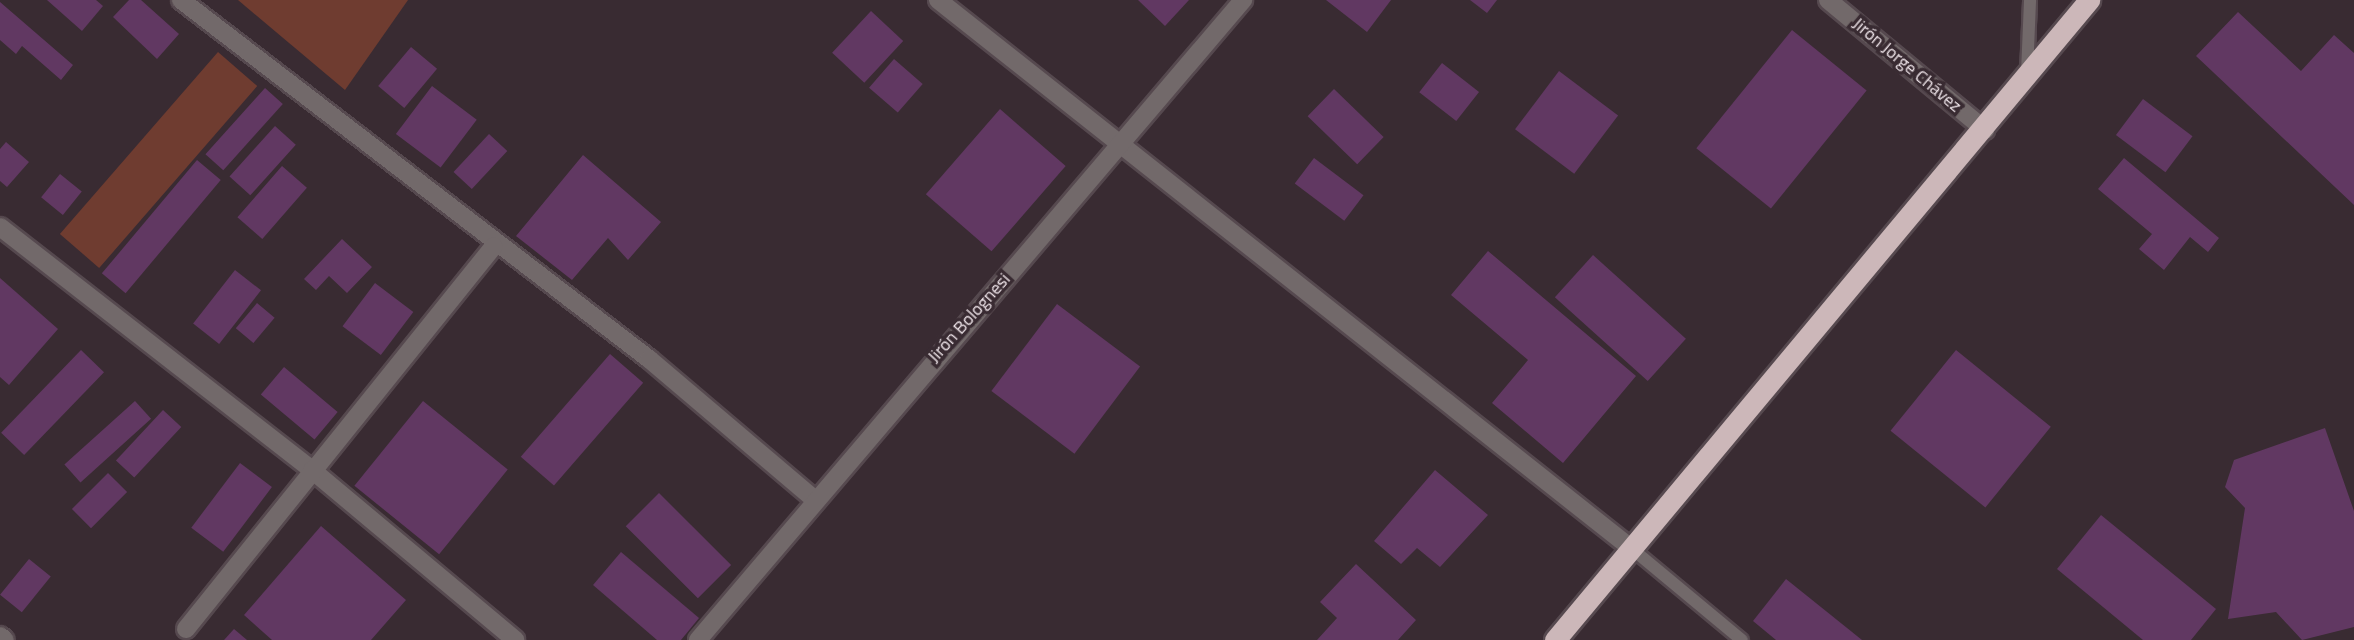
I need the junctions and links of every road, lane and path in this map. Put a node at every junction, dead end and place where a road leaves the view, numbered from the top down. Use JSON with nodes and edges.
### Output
{"nodes":[{"id":1,"x":181,"y":0,"type":"edge"},
{"id":2,"x":938,"y":0,"type":"edge"},
{"id":3,"x":1243,"y":0,"type":"edge"},
{"id":4,"x":1828,"y":0,"type":"edge"},
{"id":5,"x":2030,"y":0,"type":"edge"},
{"id":6,"x":2089,"y":0,"type":"edge"},
{"id":7,"x":2027,"y":74,"type":"junction"},
{"id":8,"x":1985,"y":130,"type":"junction"},
{"id":9,"x":1125,"y":147,"type":"junction"},
{"id":10,"x":0,"y":227,"type":"edge"},
{"id":11,"x":495,"y":246,"type":"junction"},
{"id":12,"x":312,"y":470,"type":"junction"},
{"id":13,"x":815,"y":500,"type":"junction"},
{"id":14,"x":1631,"y":548,"type":"junction"},
{"id":15,"x":186,"y":629,"type":"dead end"},
{"id":16,"x":0,"y":636,"type":"edge"},
{"id":17,"x":5,"y":640,"type":"edge"},
{"id":18,"x":515,"y":640,"type":"edge"},
{"id":19,"x":698,"y":640,"type":"edge"},
{"id":20,"x":1555,"y":640,"type":"edge"},
{"id":21,"x":1742,"y":640,"type":"edge"}],
"edges":[{"from":1,"to":11,"type":"street"},
{"from":2,"to":9,"type":"street"},
{"from":3,"to":9,"type":"street","name":"Jirón Bolognesi"},
{"from":4,"to":8,"type":"street","name":"Jirón Jorge Chávez"},
{"from":5,"to":7,"type":"lane"},
{"from":6,"to":7,"type":"highway"},
{"from":7,"to":8,"type":"highway"},
{"from":8,"to":14,"type":"highway"},
{"from":9,"to":13,"type":"street","name":"Jirón Bolognesi"},
{"from":9,"to":14,"type":"street"},
{"from":10,"to":12,"type":"street"},
{"from":11,"to":12,"type":"street"},
{"from":11,"to":13,"type":"street"},
{"from":12,"to":15,"type":"street"},
{"from":12,"to":18,"type":"street"},
{"from":13,"to":19,"type":"street","name":"Jirón Bolognesi"},
{"from":14,"to":20,"type":"highway"},
{"from":14,"to":21,"type":"lane"},
{"from":16,"to":17,"type":"street"}]}
